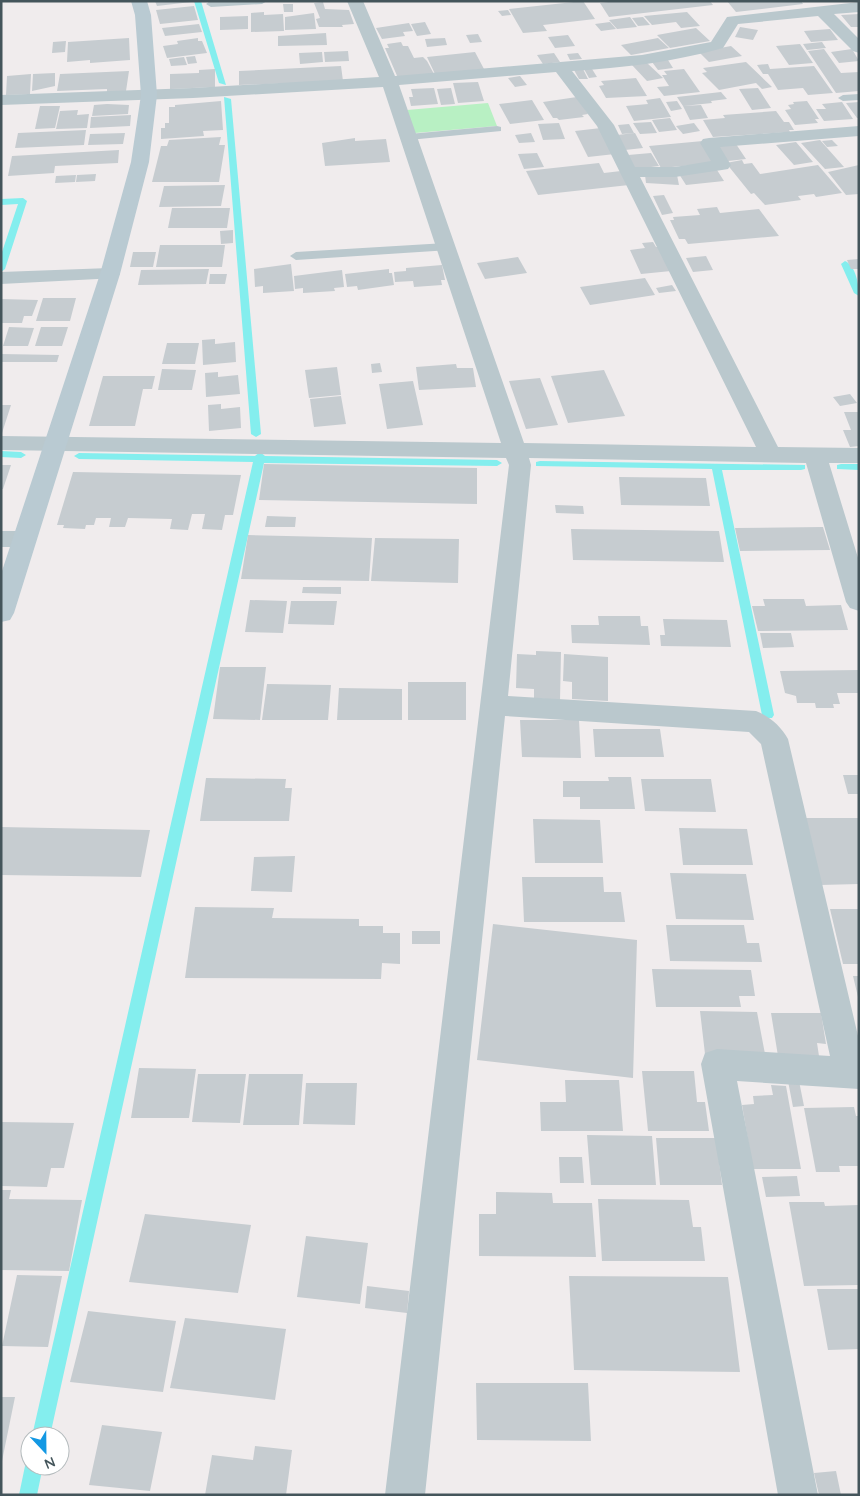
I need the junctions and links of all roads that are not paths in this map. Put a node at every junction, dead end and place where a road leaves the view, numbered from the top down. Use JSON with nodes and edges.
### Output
{"nodes":[{"id":1,"x":139,"y":1,"type":"edge"},
{"id":2,"x":262,"y":1,"type":"edge"},
{"id":3,"x":355,"y":1,"type":"edge"},
{"id":4,"x":211,"y":4,"type":"dead end"},
{"id":5,"x":821,"y":7,"type":"edge"},
{"id":6,"x":859,"y":7,"type":"edge"},
{"id":7,"x":859,"y":48,"type":"edge"},
{"id":8,"x":560,"y":67,"type":"junction"},
{"id":9,"x":390,"y":83,"type":"junction"},
{"id":10,"x":149,"y":95,"type":"junction"},
{"id":11,"x":859,"y":97,"type":"edge"},
{"id":12,"x":843,"y":98,"type":"dead end"},
{"id":13,"x":1,"y":100,"type":"edge"},
{"id":14,"x":497,"y":129,"type":"dead end"},
{"id":15,"x":859,"y":130,"type":"edge"},
{"id":16,"x":409,"y":137,"type":"junction"},
{"id":17,"x":629,"y":172,"type":"junction"},
{"id":18,"x":446,"y":247,"type":"junction"},
{"id":19,"x":296,"y":256,"type":"dead end"},
{"id":20,"x":110,"y":274,"type":"junction"},
{"id":21,"x":1,"y":278,"type":"edge"},
{"id":22,"x":1,"y":443,"type":"edge"},
{"id":23,"x":56,"y":444,"type":"junction"},
{"id":24,"x":516,"y":451,"type":"junction"},
{"id":25,"x":771,"y":455,"type":"junction"},
{"id":26,"x":815,"y":456,"type":"junction"},
{"id":27,"x":859,"y":456,"type":"edge"},
{"id":28,"x":13,"y":539,"type":"edge"},
{"id":29,"x":859,"y":602,"type":"edge"},
{"id":30,"x":1,"y":612,"type":"edge"},
{"id":31,"x":493,"y":705,"type":"junction"},
{"id":32,"x":854,"y":1072,"type":"edge"},
{"id":33,"x":405,"y":1495,"type":"edge"},
{"id":34,"x":798,"y":1495,"type":"edge"}],
"edges":[{"from":1,"to":10,"type":"street"},
{"from":2,"to":4,"type":"lane"},
{"from":3,"to":9,"type":"street"},
{"from":5,"to":6,"type":"street"},
{"from":5,"to":7,"type":"street"},
{"from":5,"to":8,"type":"street"},
{"from":8,"to":9,"type":"street"},
{"from":8,"to":17,"type":"street"},
{"from":9,"to":10,"type":"street"},
{"from":9,"to":16,"type":"street"},
{"from":10,"to":13,"type":"street"},
{"from":10,"to":20,"type":"street"},
{"from":11,"to":12,"type":"lane"},
{"from":14,"to":16,"type":"lane"},
{"from":15,"to":17,"type":"street"},
{"from":16,"to":18,"type":"street"},
{"from":17,"to":25,"type":"street"},
{"from":18,"to":19,"type":"lane"},
{"from":18,"to":24,"type":"street"},
{"from":20,"to":21,"type":"street"},
{"from":20,"to":23,"type":"street"},
{"from":22,"to":23,"type":"street"},
{"from":23,"to":24,"type":"street"},
{"from":23,"to":28,"type":"street"},
{"from":24,"to":25,"type":"street"},
{"from":24,"to":31,"type":"street"},
{"from":25,"to":26,"type":"street"},
{"from":26,"to":27,"type":"street"},
{"from":26,"to":29,"type":"street"},
{"from":28,"to":30,"type":"street"},
{"from":31,"to":32,"type":"street"},
{"from":31,"to":33,"type":"street"},
{"from":32,"to":34,"type":"street"}]}
